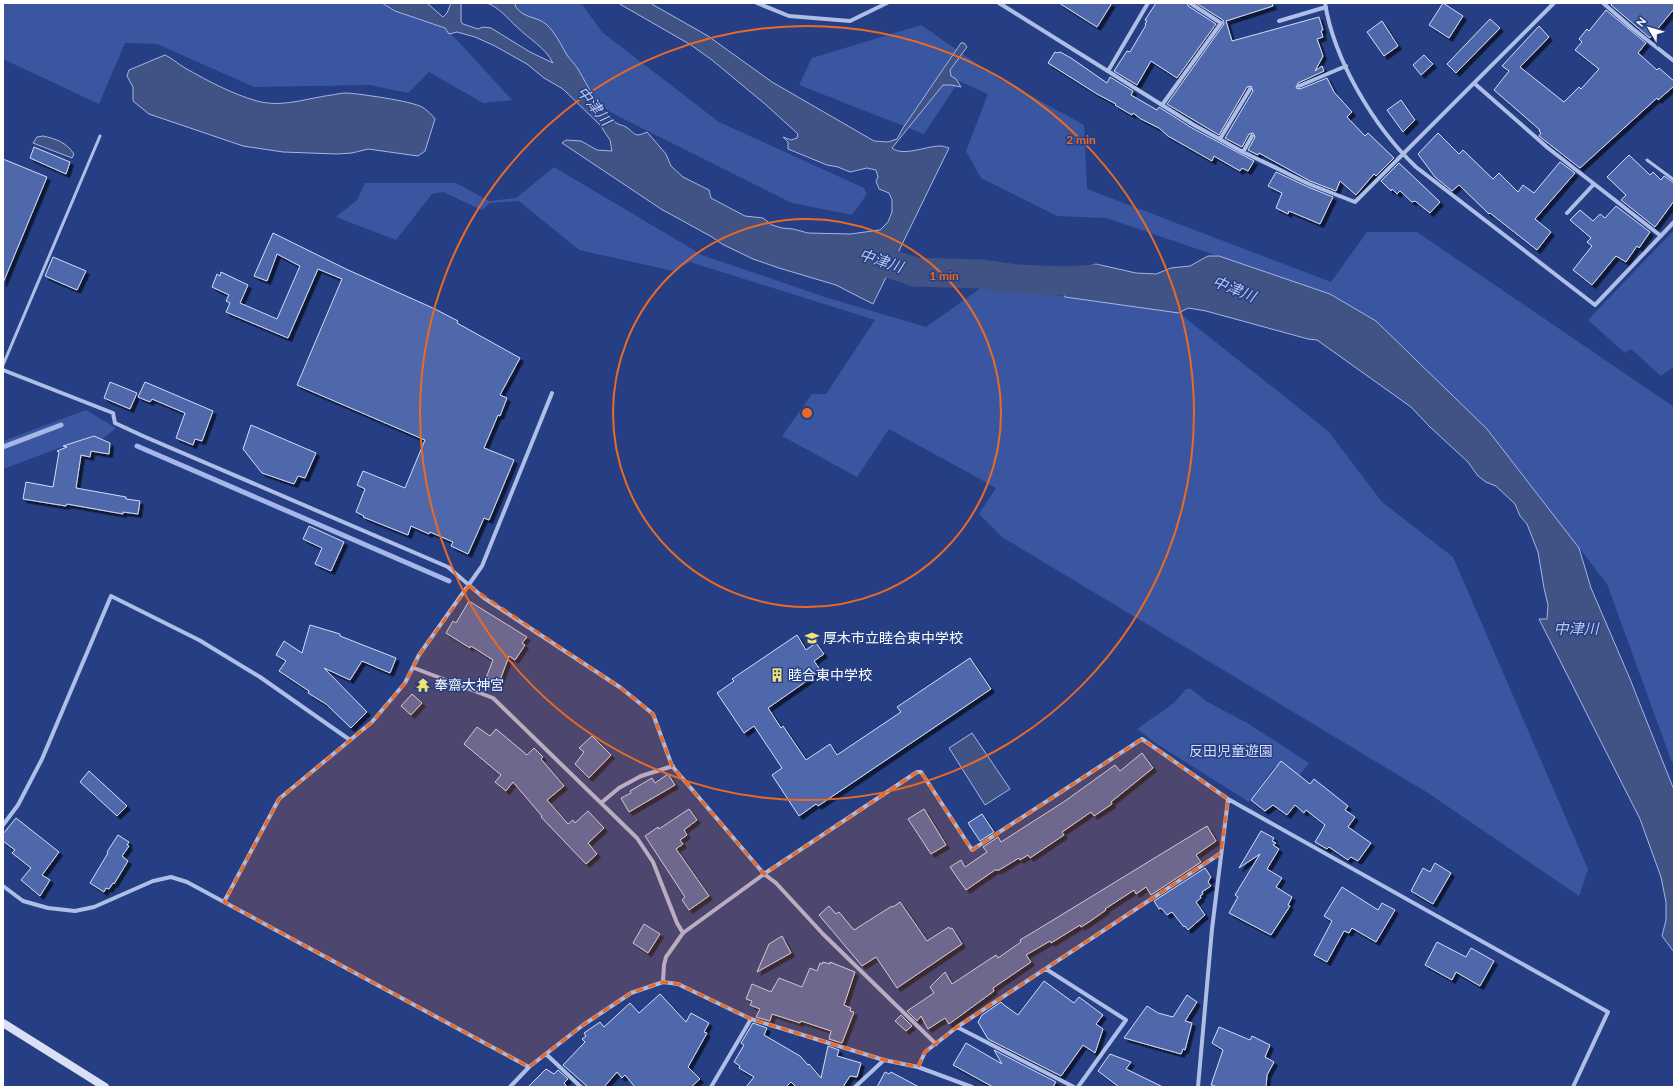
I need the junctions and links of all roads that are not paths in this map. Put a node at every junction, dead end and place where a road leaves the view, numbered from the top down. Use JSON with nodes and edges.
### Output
{"nodes":[{"id":1,"x":757,"y":3,"type":"edge"},
{"id":2,"x":887,"y":3,"type":"edge"},
{"id":3,"x":999,"y":3,"type":"edge"},
{"id":4,"x":1148,"y":3,"type":"edge"},
{"id":5,"x":1554,"y":3,"type":"edge"},
{"id":6,"x":1603,"y":3,"type":"edge"},
{"id":7,"x":1193,"y":4,"type":"edge"},
{"id":8,"x":1325,"y":5,"type":"edge"},
{"id":9,"x":1279,"y":21,"type":"dead end"},
{"id":10,"x":1674,"y":61,"type":"edge"},
{"id":11,"x":1346,"y":66,"type":"junction"},
{"id":12,"x":1108,"y":71,"type":"junction"},
{"id":13,"x":1474,"y":83,"type":"junction"},
{"id":14,"x":1299,"y":86,"type":"dead end"},
{"id":15,"x":1250,"y":89,"type":"dead end"},
{"id":16,"x":1162,"y":106,"type":"junction"},
{"id":17,"x":100,"y":136,"type":"dead end"},
{"id":18,"x":1252,"y":136,"type":"dead end"},
{"id":19,"x":1220,"y":139,"type":"junction"},
{"id":20,"x":1243,"y":152,"type":"junction"},
{"id":21,"x":1403,"y":154,"type":"junction"},
{"id":22,"x":1647,"y":160,"type":"dead end"},
{"id":23,"x":1674,"y":180,"type":"edge"},
{"id":24,"x":1594,"y":184,"type":"junction"},
{"id":25,"x":1567,"y":213,"type":"dead end"},
{"id":26,"x":1674,"y":222,"type":"edge"},
{"id":27,"x":1661,"y":236,"type":"junction"},
{"id":28,"x":3,"y":365,"type":"edge"},
{"id":29,"x":3,"y":370,"type":"edge"},
{"id":30,"x":552,"y":393,"type":"dead end"},
{"id":31,"x":469,"y":586,"type":"junction"},
{"id":32,"x":414,"y":668,"type":"junction"},
{"id":33,"x":350,"y":740,"type":"junction"},
{"id":34,"x":674,"y":766,"type":"junction"},
{"id":35,"x":1228,"y":800,"type":"junction"},
{"id":36,"x":601,"y":803,"type":"junction"},
{"id":37,"x":3,"y":825,"type":"edge"},
{"id":38,"x":1221,"y":853,"type":"junction"},
{"id":39,"x":764,"y":874,"type":"junction"},
{"id":40,"x":3,"y":886,"type":"edge"},
{"id":41,"x":224,"y":902,"type":"junction"},
{"id":42,"x":683,"y":933,"type":"junction"},
{"id":43,"x":1046,"y":969,"type":"junction"},
{"id":44,"x":663,"y":982,"type":"junction"},
{"id":45,"x":751,"y":1019,"type":"junction"},
{"id":46,"x":3,"y":1023,"type":"edge"},
{"id":47,"x":957,"y":1027,"type":"junction"},
{"id":48,"x":936,"y":1044,"type":"junction"},
{"id":49,"x":546,"y":1054,"type":"junction"},
{"id":50,"x":884,"y":1060,"type":"junction"},
{"id":51,"x":528,"y":1067,"type":"junction"},
{"id":52,"x":918,"y":1067,"type":"junction"},
{"id":53,"x":105,"y":1087,"type":"edge"},
{"id":54,"x":510,"y":1087,"type":"edge"},
{"id":55,"x":581,"y":1087,"type":"edge"},
{"id":56,"x":712,"y":1087,"type":"edge"},
{"id":57,"x":855,"y":1087,"type":"edge"},
{"id":58,"x":972,"y":1087,"type":"edge"},
{"id":59,"x":1074,"y":1087,"type":"edge"},
{"id":60,"x":1078,"y":1087,"type":"edge"},
{"id":61,"x":1198,"y":1087,"type":"edge"},
{"id":62,"x":1573,"y":1087,"type":"edge"}],
"edges":[{"from":1,"to":2,"type":"street"},
{"from":3,"to":12,"type":"street"},
{"from":4,"to":12,"type":"street"},
{"from":5,"to":13,"type":"street"},
{"from":6,"to":10,"type":"street"},
{"from":7,"to":16,"type":"street"},
{"from":8,"to":9,"type":"street"},
{"from":8,"to":11,"type":"street"},
{"from":11,"to":14,"type":"street"},
{"from":11,"to":21,"type":"street"},
{"from":12,"to":16,"type":"street"},
{"from":13,"to":21,"type":"street"},
{"from":13,"to":24,"type":"street"},
{"from":15,"to":19,"type":"street"},
{"from":16,"to":19,"type":"street"},
{"from":17,"to":28,"type":"lane"},
{"from":18,"to":20,"type":"street"},
{"from":19,"to":20,"type":"street"},
{"from":20,"to":21,"type":"street"},
{"from":21,"to":27,"type":"street"},
{"from":22,"to":23,"type":"lane"},
{"from":24,"to":25,"type":"street"},
{"from":24,"to":27,"type":"street"},
{"from":26,"to":27,"type":"street"},
{"from":29,"to":31,"type":"street"},
{"from":30,"to":31,"type":"street"},
{"from":31,"to":32,"type":"street"},
{"from":31,"to":34,"type":"street"},
{"from":32,"to":33,"type":"street"},
{"from":32,"to":36,"type":"street"},
{"from":33,"to":37,"type":"street"},
{"from":33,"to":41,"type":"street"},
{"from":34,"to":36,"type":"street"},
{"from":34,"to":39,"type":"street"},
{"from":35,"to":38,"type":"street"},
{"from":35,"to":39,"type":"street"},
{"from":35,"to":62,"type":"street"},
{"from":36,"to":42,"type":"street"},
{"from":38,"to":43,"type":"street"},
{"from":38,"to":61,"type":"street"},
{"from":39,"to":42,"type":"street"},
{"from":39,"to":48,"type":"street"},
{"from":40,"to":41,"type":"street"},
{"from":41,"to":51,"type":"street"},
{"from":42,"to":44,"type":"street"},
{"from":43,"to":47,"type":"street"},
{"from":43,"to":60,"type":"street"},
{"from":44,"to":45,"type":"street"},
{"from":44,"to":49,"type":"street"},
{"from":45,"to":50,"type":"street"},
{"from":45,"to":56,"type":"street"},
{"from":46,"to":53,"type":"street"},
{"from":47,"to":48,"type":"street"},
{"from":47,"to":59,"type":"street"},
{"from":48,"to":52,"type":"street"},
{"from":49,"to":51,"type":"street"},
{"from":49,"to":55,"type":"street"},
{"from":50,"to":52,"type":"street"},
{"from":50,"to":57,"type":"street"},
{"from":51,"to":54,"type":"street"},
{"from":52,"to":58,"type":"street"}]}
